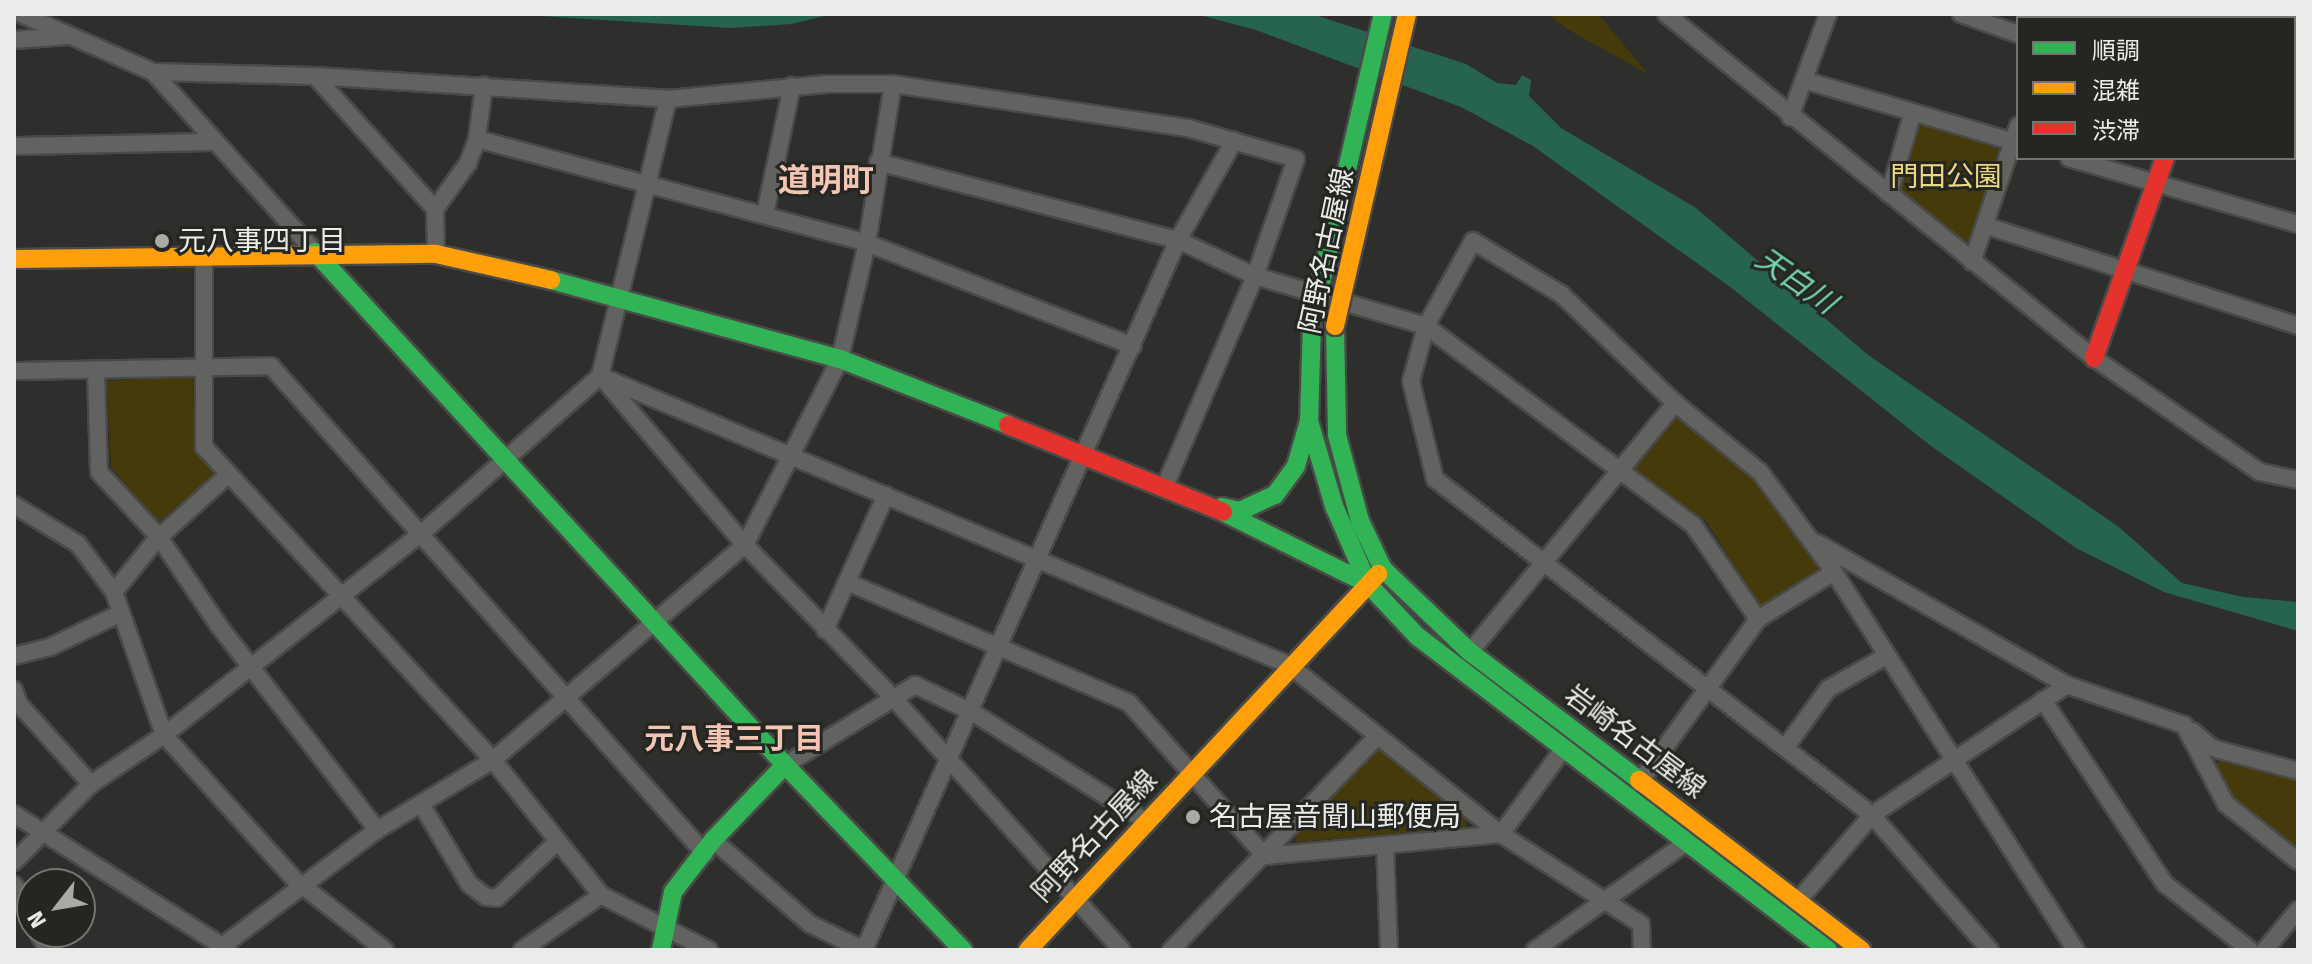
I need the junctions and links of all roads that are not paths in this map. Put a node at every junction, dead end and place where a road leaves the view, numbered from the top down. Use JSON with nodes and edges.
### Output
{"nodes":[{"id":1,"x":21,"y":14,"type":"edge"},
{"id":2,"x":1383,"y":14,"type":"edge"},
{"id":3,"x":1407,"y":14,"type":"edge"},
{"id":4,"x":1666,"y":14,"type":"edge"},
{"id":5,"x":1828,"y":14,"type":"edge"},
{"id":6,"x":1961,"y":14,"type":"edge"},
{"id":7,"x":2016,"y":33,"type":"edge"},
{"id":8,"x":70,"y":36,"type":"junction"},
{"id":9,"x":14,"y":40,"type":"edge"},
{"id":10,"x":153,"y":72,"type":"junction"},
{"id":11,"x":315,"y":76,"type":"junction"},
{"id":12,"x":1807,"y":81,"type":"junction"},
{"id":13,"x":893,"y":84,"type":"junction"},
{"id":14,"x":484,"y":85,"type":"junction"},
{"id":15,"x":792,"y":86,"type":"junction"},
{"id":16,"x":668,"y":99,"type":"junction"},
{"id":17,"x":1913,"y":112,"type":"junction"},
{"id":18,"x":1790,"y":117,"type":"junction"},
{"id":19,"x":2016,"y":137,"type":"edge"},
{"id":20,"x":477,"y":139,"type":"junction"},
{"id":21,"x":1234,"y":141,"type":"junction"},
{"id":22,"x":213,"y":142,"type":"junction"},
{"id":23,"x":14,"y":146,"type":"edge"},
{"id":24,"x":2076,"y":160,"type":"edge"},
{"id":25,"x":2164,"y":160,"type":"edge"},
{"id":26,"x":878,"y":162,"type":"junction"},
{"id":27,"x":647,"y":181,"type":"junction"},
{"id":28,"x":2156,"y":183,"type":"junction"},
{"id":29,"x":1889,"y":194,"type":"junction"},
{"id":30,"x":435,"y":209,"type":"junction"},
{"id":31,"x":765,"y":214,"type":"junction"},
{"id":32,"x":2298,"y":224,"type":"edge"},
{"id":33,"x":1987,"y":226,"type":"junction"},
{"id":34,"x":1178,"y":240,"type":"junction"},
{"id":35,"x":867,"y":243,"type":"junction"},
{"id":36,"x":315,"y":252,"type":"junction"},
{"id":37,"x":436,"y":254,"type":"junction"},
{"id":38,"x":204,"y":255,"type":"junction"},
{"id":39,"x":14,"y":259,"type":"edge"},
{"id":40,"x":1972,"y":262,"type":"junction"},
{"id":41,"x":2124,"y":273,"type":"junction"},
{"id":42,"x":1255,"y":276,"type":"junction"},
{"id":43,"x":618,"y":295,"type":"junction"},
{"id":44,"x":1426,"y":326,"type":"junction"},
{"id":45,"x":2298,"y":326,"type":"edge"},
{"id":46,"x":1133,"y":346,"type":"junction"},
{"id":47,"x":2094,"y":358,"type":"junction"},
{"id":48,"x":840,"y":359,"type":"junction"},
{"id":49,"x":203,"y":366,"type":"junction"},
{"id":50,"x":14,"y":371,"type":"edge"},
{"id":51,"x":96,"y":371,"type":"junction"},
{"id":52,"x":600,"y":376,"type":"junction"},
{"id":53,"x":1675,"y":403,"type":"junction"},
{"id":54,"x":1309,"y":421,"type":"junction"},
{"id":55,"x":1087,"y":454,"type":"junction"},
{"id":56,"x":790,"y":456,"type":"junction"},
{"id":57,"x":504,"y":460,"type":"junction"},
{"id":58,"x":1620,"y":470,"type":"junction"},
{"id":59,"x":228,"y":475,"type":"junction"},
{"id":60,"x":2298,"y":480,"type":"edge"},
{"id":61,"x":1165,"y":486,"type":"junction"},
{"id":62,"x":886,"y":495,"type":"junction"},
{"id":63,"x":1197,"y":500,"type":"junction"},
{"id":64,"x":14,"y":505,"type":"edge"},
{"id":65,"x":423,"y":532,"type":"junction"},
{"id":66,"x":159,"y":537,"type":"junction"},
{"id":67,"x":1812,"y":540,"type":"junction"},
{"id":68,"x":745,"y":545,"type":"junction"},
{"id":69,"x":1311,"y":552,"type":"junction"},
{"id":70,"x":1038,"y":556,"type":"junction"},
{"id":71,"x":1359,"y":563,"type":"junction"},
{"id":72,"x":1544,"y":563,"type":"junction"},
{"id":73,"x":1383,"y":569,"type":"junction"},
{"id":74,"x":1834,"y":572,"type":"junction"},
{"id":75,"x":847,"y":582,"type":"junction"},
{"id":76,"x":1368,"y":584,"type":"junction"},
{"id":77,"x":114,"y":592,"type":"junction"},
{"id":78,"x":342,"y":596,"type":"junction"},
{"id":79,"x":119,"y":614,"type":"junction"},
{"id":80,"x":1758,"y":619,"type":"junction"},
{"id":81,"x":653,"y":620,"type":"junction"},
{"id":82,"x":825,"y":630,"type":"junction"},
{"id":83,"x":1000,"y":648,"type":"junction"},
{"id":84,"x":1470,"y":652,"type":"junction"},
{"id":85,"x":14,"y":656,"type":"edge"},
{"id":86,"x":1886,"y":656,"type":"junction"},
{"id":87,"x":1289,"y":665,"type":"junction"},
{"id":88,"x":251,"y":667,"type":"junction"},
{"id":89,"x":2067,"y":685,"type":"junction"},
{"id":90,"x":14,"y":690,"type":"edge"},
{"id":91,"x":1709,"y":690,"type":"junction"},
{"id":92,"x":568,"y":698,"type":"junction"},
{"id":93,"x":2043,"y":700,"type":"junction"},
{"id":94,"x":896,"y":701,"type":"junction"},
{"id":95,"x":972,"y":712,"type":"junction"},
{"id":96,"x":2184,"y":725,"type":"junction"},
{"id":97,"x":164,"y":735,"type":"junction"},
{"id":98,"x":1376,"y":738,"type":"junction"},
{"id":99,"x":1564,"y":748,"type":"junction"},
{"id":100,"x":1785,"y":748,"type":"junction"},
{"id":101,"x":1951,"y":759,"type":"junction"},
{"id":102,"x":493,"y":760,"type":"junction"},
{"id":103,"x":948,"y":760,"type":"junction"},
{"id":104,"x":785,"y":765,"type":"junction"},
{"id":105,"x":1193,"y":771,"type":"junction"},
{"id":106,"x":2298,"y":771,"type":"edge"},
{"id":107,"x":1639,"y":783,"type":"junction"},
{"id":108,"x":91,"y":784,"type":"junction"},
{"id":109,"x":421,"y":804,"type":"junction"},
{"id":110,"x":14,"y":814,"type":"edge"},
{"id":111,"x":1872,"y":815,"type":"junction"},
{"id":112,"x":1146,"y":821,"type":"junction"},
{"id":113,"x":377,"y":830,"type":"junction"},
{"id":114,"x":45,"y":831,"type":"junction"},
{"id":115,"x":1501,"y":834,"type":"junction"},
{"id":116,"x":1687,"y":842,"type":"junction"},
{"id":117,"x":555,"y":844,"type":"junction"},
{"id":118,"x":1385,"y":845,"type":"junction"},
{"id":119,"x":709,"y":847,"type":"junction"},
{"id":120,"x":1265,"y":856,"type":"junction"},
{"id":121,"x":2298,"y":861,"type":"edge"},
{"id":122,"x":14,"y":862,"type":"edge"},
{"id":123,"x":897,"y":882,"type":"junction"},
{"id":124,"x":304,"y":887,"type":"junction"},
{"id":125,"x":601,"y":895,"type":"junction"},
{"id":126,"x":1073,"y":901,"type":"junction"},
{"id":127,"x":1798,"y":901,"type":"junction"},
{"id":128,"x":1607,"y":903,"type":"junction"},
{"id":129,"x":2298,"y":910,"type":"edge"},
{"id":130,"x":663,"y":923,"type":"junction"},
{"id":131,"x":222,"y":949,"type":"edge"},
{"id":132,"x":1824,"y":949,"type":"edge"},
{"id":133,"x":385,"y":950,"type":"edge"},
{"id":134,"x":522,"y":950,"type":"edge"},
{"id":135,"x":661,"y":950,"type":"edge"},
{"id":136,"x":709,"y":950,"type":"edge"},
{"id":137,"x":864,"y":950,"type":"edge"},
{"id":138,"x":963,"y":950,"type":"edge"},
{"id":139,"x":1028,"y":950,"type":"edge"},
{"id":140,"x":1122,"y":950,"type":"edge"},
{"id":141,"x":1171,"y":950,"type":"edge"},
{"id":142,"x":1389,"y":950,"type":"edge"},
{"id":143,"x":1535,"y":950,"type":"edge"},
{"id":144,"x":1642,"y":950,"type":"edge"},
{"id":145,"x":1861,"y":950,"type":"edge"},
{"id":146,"x":1990,"y":950,"type":"edge"},
{"id":147,"x":2076,"y":950,"type":"edge"},
{"id":148,"x":2250,"y":950,"type":"edge"},
{"id":149,"x":2265,"y":950,"type":"edge"}],
"edges":[{"from":1,"to":8,"type":"street"},
{"from":2,"to":54,"type":"street","name":"阿野名古屋線","bridge":true},
{"from":3,"to":73,"type":"street","name":"阿野名古屋線","bridge":true},
{"from":4,"to":18,"type":"street"},
{"from":5,"to":12,"type":"street"},
{"from":6,"to":7,"type":"street"},
{"from":8,"to":9,"type":"street"},
{"from":8,"to":10,"type":"street"},
{"from":10,"to":11,"type":"street"},
{"from":10,"to":22,"type":"street"},
{"from":11,"to":14,"type":"street"},
{"from":11,"to":30,"type":"street"},
{"from":12,"to":17,"type":"street"},
{"from":12,"to":18,"type":"street"},
{"from":13,"to":15,"type":"street"},
{"from":13,"to":21,"type":"street"},
{"from":13,"to":26,"type":"street"},
{"from":14,"to":16,"type":"street"},
{"from":14,"to":20,"type":"street"},
{"from":15,"to":16,"type":"street"},
{"from":15,"to":31,"type":"street"},
{"from":16,"to":27,"type":"street"},
{"from":17,"to":19,"type":"street"},
{"from":17,"to":29,"type":"street"},
{"from":18,"to":29,"type":"street"},
{"from":19,"to":33,"type":"street"},
{"from":20,"to":27,"type":"street"},
{"from":20,"to":30,"type":"street"},
{"from":21,"to":34,"type":"street"},
{"from":21,"to":42,"type":"street"},
{"from":22,"to":23,"type":"street"},
{"from":22,"to":36,"type":"street"},
{"from":24,"to":28,"type":"street"},
{"from":25,"to":28,"type":"street"},
{"from":26,"to":34,"type":"street"},
{"from":26,"to":35,"type":"street"},
{"from":27,"to":31,"type":"street"},
{"from":27,"to":43,"type":"street"},
{"from":28,"to":32,"type":"street"},
{"from":28,"to":41,"type":"street"},
{"from":29,"to":40,"type":"street"},
{"from":30,"to":37,"type":"street"},
{"from":31,"to":35,"type":"street"},
{"from":33,"to":40,"type":"street"},
{"from":33,"to":41,"type":"street"},
{"from":34,"to":42,"type":"street"},
{"from":34,"to":46,"type":"street"},
{"from":35,"to":46,"type":"street"},
{"from":35,"to":48,"type":"street"},
{"from":36,"to":37,"type":"street"},
{"from":36,"to":38,"type":"street"},
{"from":36,"to":57,"type":"street"},
{"from":37,"to":43,"type":"street"},
{"from":38,"to":39,"type":"street"},
{"from":38,"to":49,"type":"street"},
{"from":40,"to":47,"type":"street"},
{"from":41,"to":45,"type":"street"},
{"from":41,"to":47,"type":"street"},
{"from":42,"to":44,"type":"street"},
{"from":42,"to":61,"type":"street"},
{"from":43,"to":48,"type":"street"},
{"from":43,"to":52,"type":"street"},
{"from":44,"to":53,"type":"street"},
{"from":44,"to":58,"type":"street"},
{"from":44,"to":72,"type":"street"},
{"from":46,"to":55,"type":"street"},
{"from":47,"to":60,"type":"street"},
{"from":48,"to":55,"type":"street"},
{"from":48,"to":56,"type":"street"},
{"from":49,"to":51,"type":"street"},
{"from":49,"to":59,"type":"street"},
{"from":49,"to":65,"type":"street"},
{"from":50,"to":51,"type":"street"},
{"from":51,"to":66,"type":"street"},
{"from":52,"to":56,"type":"street"},
{"from":52,"to":57,"type":"street"},
{"from":52,"to":68,"type":"street"},
{"from":53,"to":58,"type":"street"},
{"from":53,"to":67,"type":"street"},
{"from":54,"to":63,"type":"street"},
{"from":54,"to":71,"type":"street","name":"阿野名古屋線"},
{"from":55,"to":61,"type":"street"},
{"from":55,"to":70,"type":"street"},
{"from":56,"to":62,"type":"street"},
{"from":56,"to":68,"type":"street"},
{"from":57,"to":65,"type":"street"},
{"from":57,"to":81,"type":"street"},
{"from":58,"to":72,"type":"street"},
{"from":58,"to":80,"type":"street"},
{"from":59,"to":66,"type":"street"},
{"from":59,"to":78,"type":"street"},
{"from":61,"to":63,"type":"street"},
{"from":62,"to":70,"type":"street"},
{"from":62,"to":75,"type":"street"},
{"from":63,"to":69,"type":"street"},
{"from":64,"to":77,"type":"street"},
{"from":65,"to":78,"type":"street"},
{"from":65,"to":92,"type":"street"},
{"from":66,"to":77,"type":"street"},
{"from":66,"to":88,"type":"street"},
{"from":67,"to":74,"type":"street"},
{"from":67,"to":89,"type":"street"},
{"from":68,"to":81,"type":"street"},
{"from":68,"to":82,"type":"street"},
{"from":69,"to":71,"type":"street"},
{"from":69,"to":76,"type":"street"},
{"from":70,"to":83,"type":"street"},
{"from":70,"to":87,"type":"street"},
{"from":71,"to":73,"type":"street"},
{"from":71,"to":76,"type":"street","name":"阿野名古屋線"},
{"from":72,"to":84,"type":"street"},
{"from":72,"to":91,"type":"street"},
{"from":73,"to":76,"type":"street","name":"阿野名古屋線"},
{"from":73,"to":84,"type":"street","name":"岩崎名古屋線"},
{"from":74,"to":80,"type":"street"},
{"from":74,"to":86,"type":"street"},
{"from":75,"to":82,"type":"street"},
{"from":75,"to":83,"type":"street"},
{"from":76,"to":87,"type":"street","name":"阿野名古屋線"},
{"from":76,"to":99,"type":"street","name":"岩崎名古屋線"},
{"from":77,"to":79,"type":"street"},
{"from":78,"to":88,"type":"street"},
{"from":78,"to":102,"type":"street"},
{"from":79,"to":85,"type":"street"},
{"from":79,"to":97,"type":"street"},
{"from":80,"to":91,"type":"street"},
{"from":81,"to":92,"type":"street"},
{"from":81,"to":104,"type":"street"},
{"from":82,"to":94,"type":"street"},
{"from":83,"to":95,"type":"street"},
{"from":83,"to":105,"type":"street"},
{"from":84,"to":107,"type":"street","name":"岩崎名古屋線"},
{"from":86,"to":100,"type":"street"},
{"from":86,"to":101,"type":"street"},
{"from":87,"to":98,"type":"street"},
{"from":87,"to":105,"type":"street","name":"阿野名古屋線"},
{"from":88,"to":97,"type":"street"},
{"from":88,"to":113,"type":"street"},
{"from":89,"to":93,"type":"street"},
{"from":89,"to":96,"type":"street"},
{"from":90,"to":108,"type":"street"},
{"from":91,"to":100,"type":"street"},
{"from":91,"to":107,"type":"street"},
{"from":92,"to":102,"type":"street"},
{"from":92,"to":119,"type":"street"},
{"from":93,"to":101,"type":"street"},
{"from":93,"to":148,"type":"street"},
{"from":94,"to":95,"type":"street"},
{"from":94,"to":103,"type":"street"},
{"from":94,"to":104,"type":"street"},
{"from":95,"to":103,"type":"street"},
{"from":95,"to":112,"type":"street"},
{"from":96,"to":106,"type":"street"},
{"from":96,"to":121,"type":"street"},
{"from":97,"to":108,"type":"street"},
{"from":97,"to":124,"type":"street"},
{"from":98,"to":115,"type":"street"},
{"from":98,"to":120,"type":"street"},
{"from":99,"to":115,"type":"street"},
{"from":99,"to":116,"type":"street","name":"岩崎名古屋線"},
{"from":100,"to":111,"type":"street"},
{"from":101,"to":111,"type":"street"},
{"from":101,"to":147,"type":"street"},
{"from":102,"to":109,"type":"street"},
{"from":102,"to":117,"type":"street"},
{"from":103,"to":123,"type":"street"},
{"from":103,"to":126,"type":"street"},
{"from":104,"to":119,"type":"street"},
{"from":104,"to":123,"type":"street"},
{"from":105,"to":112,"type":"street","name":"阿野名古屋線"},
{"from":105,"to":120,"type":"street"},
{"from":107,"to":127,"type":"street","name":"岩崎名古屋線"},
{"from":108,"to":114,"type":"street"},
{"from":109,"to":113,"type":"street"},
{"from":109,"to":117,"type":"street"},
{"from":110,"to":114,"type":"street"},
{"from":111,"to":127,"type":"street"},
{"from":111,"to":146,"type":"street"},
{"from":112,"to":126,"type":"street","name":"阿野名古屋線"},
{"from":113,"to":124,"type":"street"},
{"from":114,"to":122,"type":"street"},
{"from":114,"to":131,"type":"street"},
{"from":115,"to":118,"type":"street"},
{"from":115,"to":128,"type":"street"},
{"from":116,"to":128,"type":"street"},
{"from":116,"to":132,"type":"street","name":"岩崎名古屋線"},
{"from":117,"to":125,"type":"street"},
{"from":118,"to":120,"type":"street"},
{"from":118,"to":142,"type":"street"},
{"from":119,"to":130,"type":"street"},
{"from":119,"to":137,"type":"street"},
{"from":120,"to":141,"type":"street"},
{"from":123,"to":137,"type":"street"},
{"from":123,"to":138,"type":"street"},
{"from":124,"to":131,"type":"street"},
{"from":124,"to":133,"type":"street"},
{"from":125,"to":130,"type":"street"},
{"from":125,"to":134,"type":"street"},
{"from":126,"to":139,"type":"street","name":"阿野名古屋線"},
{"from":126,"to":140,"type":"street"},
{"from":127,"to":145,"type":"street","name":"岩崎名古屋線"},
{"from":128,"to":143,"type":"street"},
{"from":128,"to":144,"type":"street"},
{"from":129,"to":149,"type":"street"},
{"from":130,"to":135,"type":"street"},
{"from":130,"to":136,"type":"street"}]}
